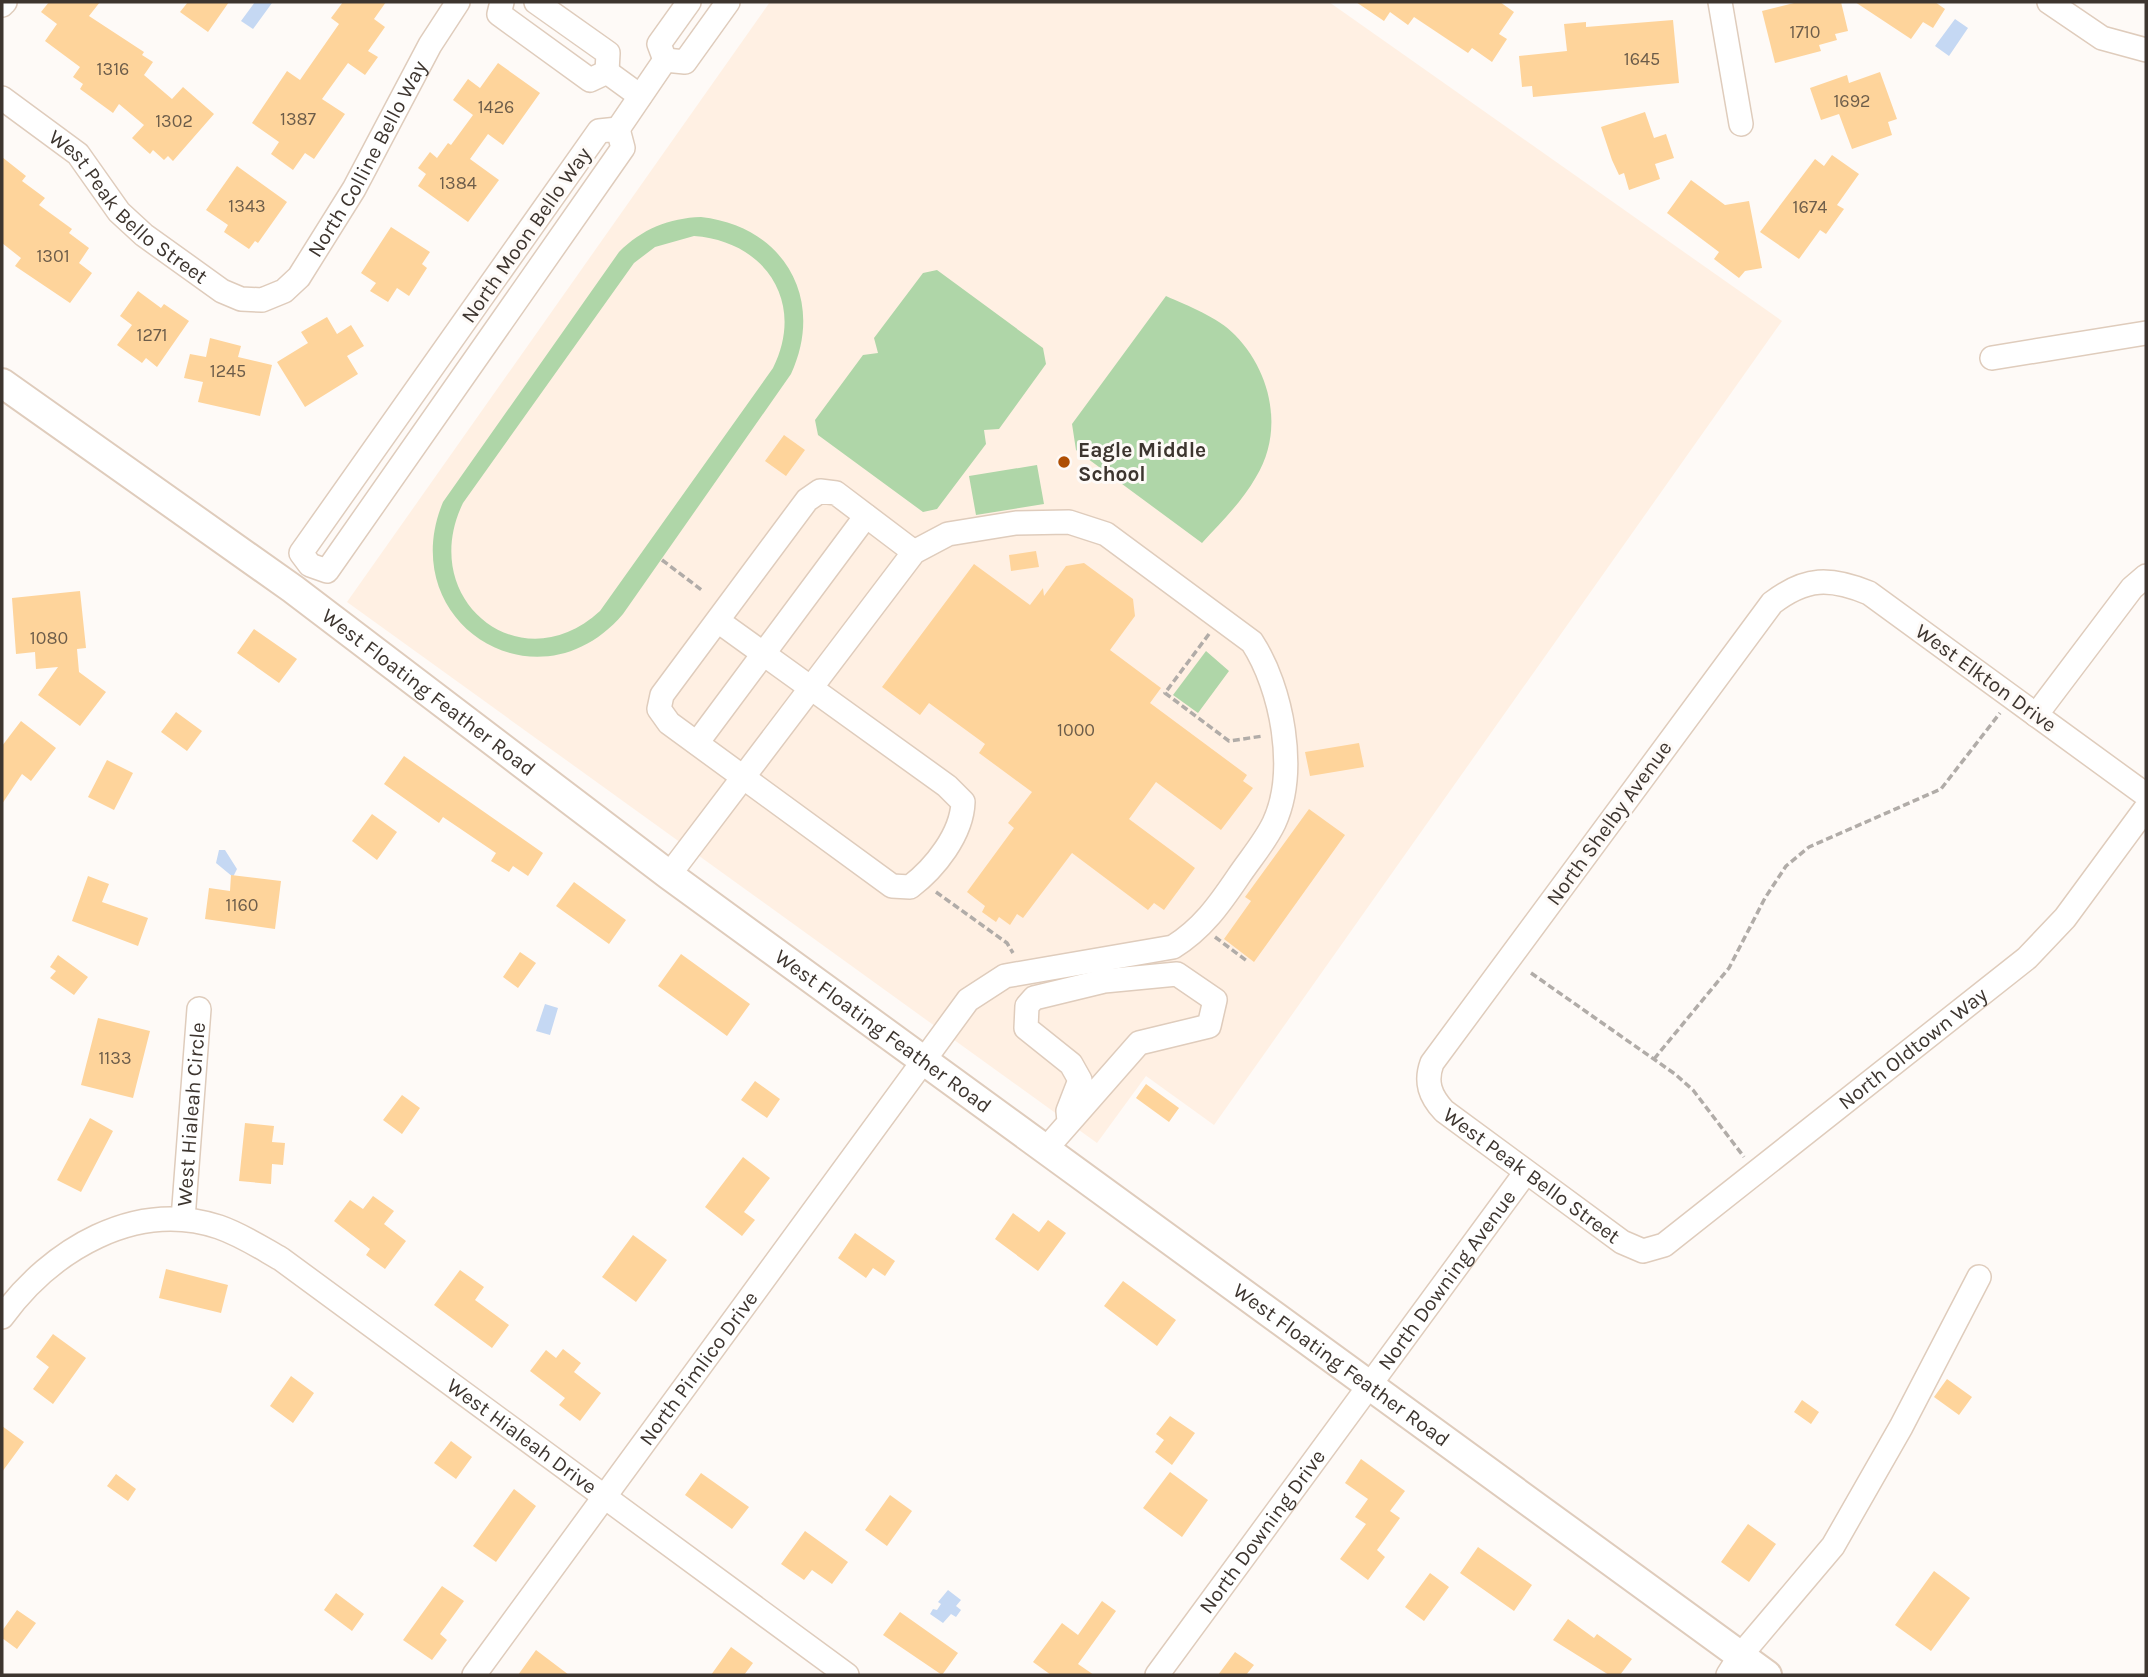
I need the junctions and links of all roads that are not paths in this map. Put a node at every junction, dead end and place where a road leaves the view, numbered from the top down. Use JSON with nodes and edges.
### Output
{"nodes":[{"id":1,"x":458,"y":2,"type":"edge"},
{"id":2,"x":502,"y":2,"type":"edge"},
{"id":3,"x":536,"y":2,"type":"edge"},
{"id":4,"x":689,"y":2,"type":"edge"},
{"id":5,"x":727,"y":2,"type":"edge"},
{"id":6,"x":1720,"y":2,"type":"edge"},
{"id":7,"x":2049,"y":2,"type":"edge"},
{"id":8,"x":2146,"y":50,"type":"edge"},
{"id":9,"x":665,"y":60,"type":"junction"},
{"id":10,"x":607,"y":72,"type":"junction"},
{"id":11,"x":640,"y":96,"type":"junction"},
{"id":12,"x":2,"y":98,"type":"edge"},
{"id":13,"x":1741,"y":124,"type":"dead end"},
{"id":14,"x":618,"y":129,"type":"junction"},
{"id":15,"x":262,"y":300,"type":"joint"},
{"id":16,"x":2146,"y":333,"type":"edge"},
{"id":17,"x":1992,"y":358,"type":"dead end"},
{"id":18,"x":2,"y":383,"type":"edge"},
{"id":19,"x":866,"y":516,"type":"junction"},
{"id":20,"x":914,"y":552,"type":"junction"},
{"id":21,"x":310,"y":565,"type":"junction"},
{"id":22,"x":2146,"y":576,"type":"edge"},
{"id":23,"x":1817,"y":581,"type":"joint"},
{"id":24,"x":293,"y":589,"type":"junction"},
{"id":25,"x":718,"y":621,"type":"junction"},
{"id":26,"x":763,"y":654,"type":"junction"},
{"id":27,"x":810,"y":689,"type":"junction"},
{"id":28,"x":2036,"y":715,"type":"junction"},
{"id":29,"x":697,"y":743,"type":"junction"},
{"id":30,"x":743,"y":777,"type":"junction"},
{"id":31,"x":2146,"y":795,"type":"edge"},
{"id":32,"x":2146,"y":808,"type":"edge"},
{"id":33,"x":669,"y":875,"type":"junction"},
{"id":34,"x":199,"y":1009,"type":"dead end"},
{"id":35,"x":924,"y":1062,"type":"junction"},
{"id":36,"x":1429,"y":1089,"type":"joint"},
{"id":37,"x":1069,"y":1121,"type":"junction"},
{"id":38,"x":1045,"y":1150,"type":"junction"},
{"id":39,"x":1526,"y":1172,"type":"junction"},
{"id":40,"x":183,"y":1219,"type":"junction"},
{"id":41,"x":1643,"y":1251,"type":"joint"},
{"id":42,"x":1979,"y":1277,"type":"dead end"},
{"id":43,"x":2,"y":1317,"type":"edge"},
{"id":44,"x":1368,"y":1387,"type":"junction"},
{"id":45,"x":604,"y":1497,"type":"junction"},
{"id":46,"x":1734,"y":1666,"type":"edge"},
{"id":47,"x":474,"y":1675,"type":"edge"},
{"id":48,"x":847,"y":1675,"type":"edge"},
{"id":49,"x":1157,"y":1675,"type":"edge"},
{"id":50,"x":1766,"y":1675,"type":"edge"}],
"edges":[{"from":1,"to":15,"type":"street","name":"North Colline Bello Way"},
{"from":2,"to":10,"type":"street"},
{"from":3,"to":10,"type":"street"},
{"from":4,"to":9,"type":"street"},
{"from":5,"to":9,"type":"street"},
{"from":6,"to":13,"type":"street"},
{"from":7,"to":8,"type":"street"},
{"from":9,"to":11,"type":"street"},
{"from":10,"to":11,"type":"street"},
{"from":11,"to":14,"type":"street"},
{"from":12,"to":15,"type":"street","name":"West Peak Bello Street"},
{"from":14,"to":21,"type":"street","name":"North Moon Bello Way"},
{"from":14,"to":21,"type":"street","name":"North Moon Bello Way"},
{"from":16,"to":17,"type":"street"},
{"from":18,"to":24,"type":"main road","name":"West Floating Feather Road"},
{"from":19,"to":20,"type":"street"},
{"from":19,"to":25,"type":"street"},
{"from":19,"to":26,"type":"street"},
{"from":20,"to":27,"type":"street"},
{"from":20,"to":35,"type":"street","name":"North Pimlico Drive"},
{"from":21,"to":24,"type":"street"},
{"from":22,"to":28,"type":"street"},
{"from":23,"to":28,"type":"street","name":"West Elkton Drive"},
{"from":23,"to":36,"type":"street","name":"North Shelby Avenue"},
{"from":24,"to":33,"type":"main road","name":"West Floating Feather Road"},
{"from":25,"to":26,"type":"street"},
{"from":25,"to":29,"type":"street"},
{"from":26,"to":27,"type":"street"},
{"from":26,"to":29,"type":"street"},
{"from":27,"to":30,"type":"street"},
{"from":27,"to":30,"type":"street"},
{"from":28,"to":31,"type":"street","name":"West Elkton Drive"},
{"from":29,"to":30,"type":"street"},
{"from":30,"to":33,"type":"street"},
{"from":32,"to":41,"type":"street","name":"North Oldtown Way"},
{"from":33,"to":35,"type":"main road","name":"West Floating Feather Road"},
{"from":34,"to":40,"type":"street","name":"West Hialeah Circle"},
{"from":35,"to":38,"type":"main road","name":"West Floating Feather Road"},
{"from":35,"to":45,"type":"street","name":"North Pimlico Drive"},
{"from":36,"to":39,"type":"street","name":"West Peak Bello Street"},
{"from":37,"to":37,"type":"street"},
{"from":37,"to":38,"type":"street"},
{"from":38,"to":44,"type":"main road","name":"West Floating Feather Road"},
{"from":39,"to":41,"type":"street","name":"West Peak Bello Street"},
{"from":39,"to":44,"type":"street","name":"North Downing Avenue"},
{"from":40,"to":43,"type":"street","name":"West Hialeah Drive"},
{"from":40,"to":45,"type":"street","name":"West Hialeah Drive"},
{"from":42,"to":46,"type":"street"},
{"from":44,"to":46,"type":"main road","name":"West Floating Feather Road"},
{"from":44,"to":49,"type":"street","name":"North Downing Drive"},
{"from":45,"to":47,"type":"street","name":"North Pimlico Drive"},
{"from":45,"to":48,"type":"street","name":"West Hialeah Drive"},
{"from":46,"to":50,"type":"main road","name":"West Floating Feather Road"}]}
